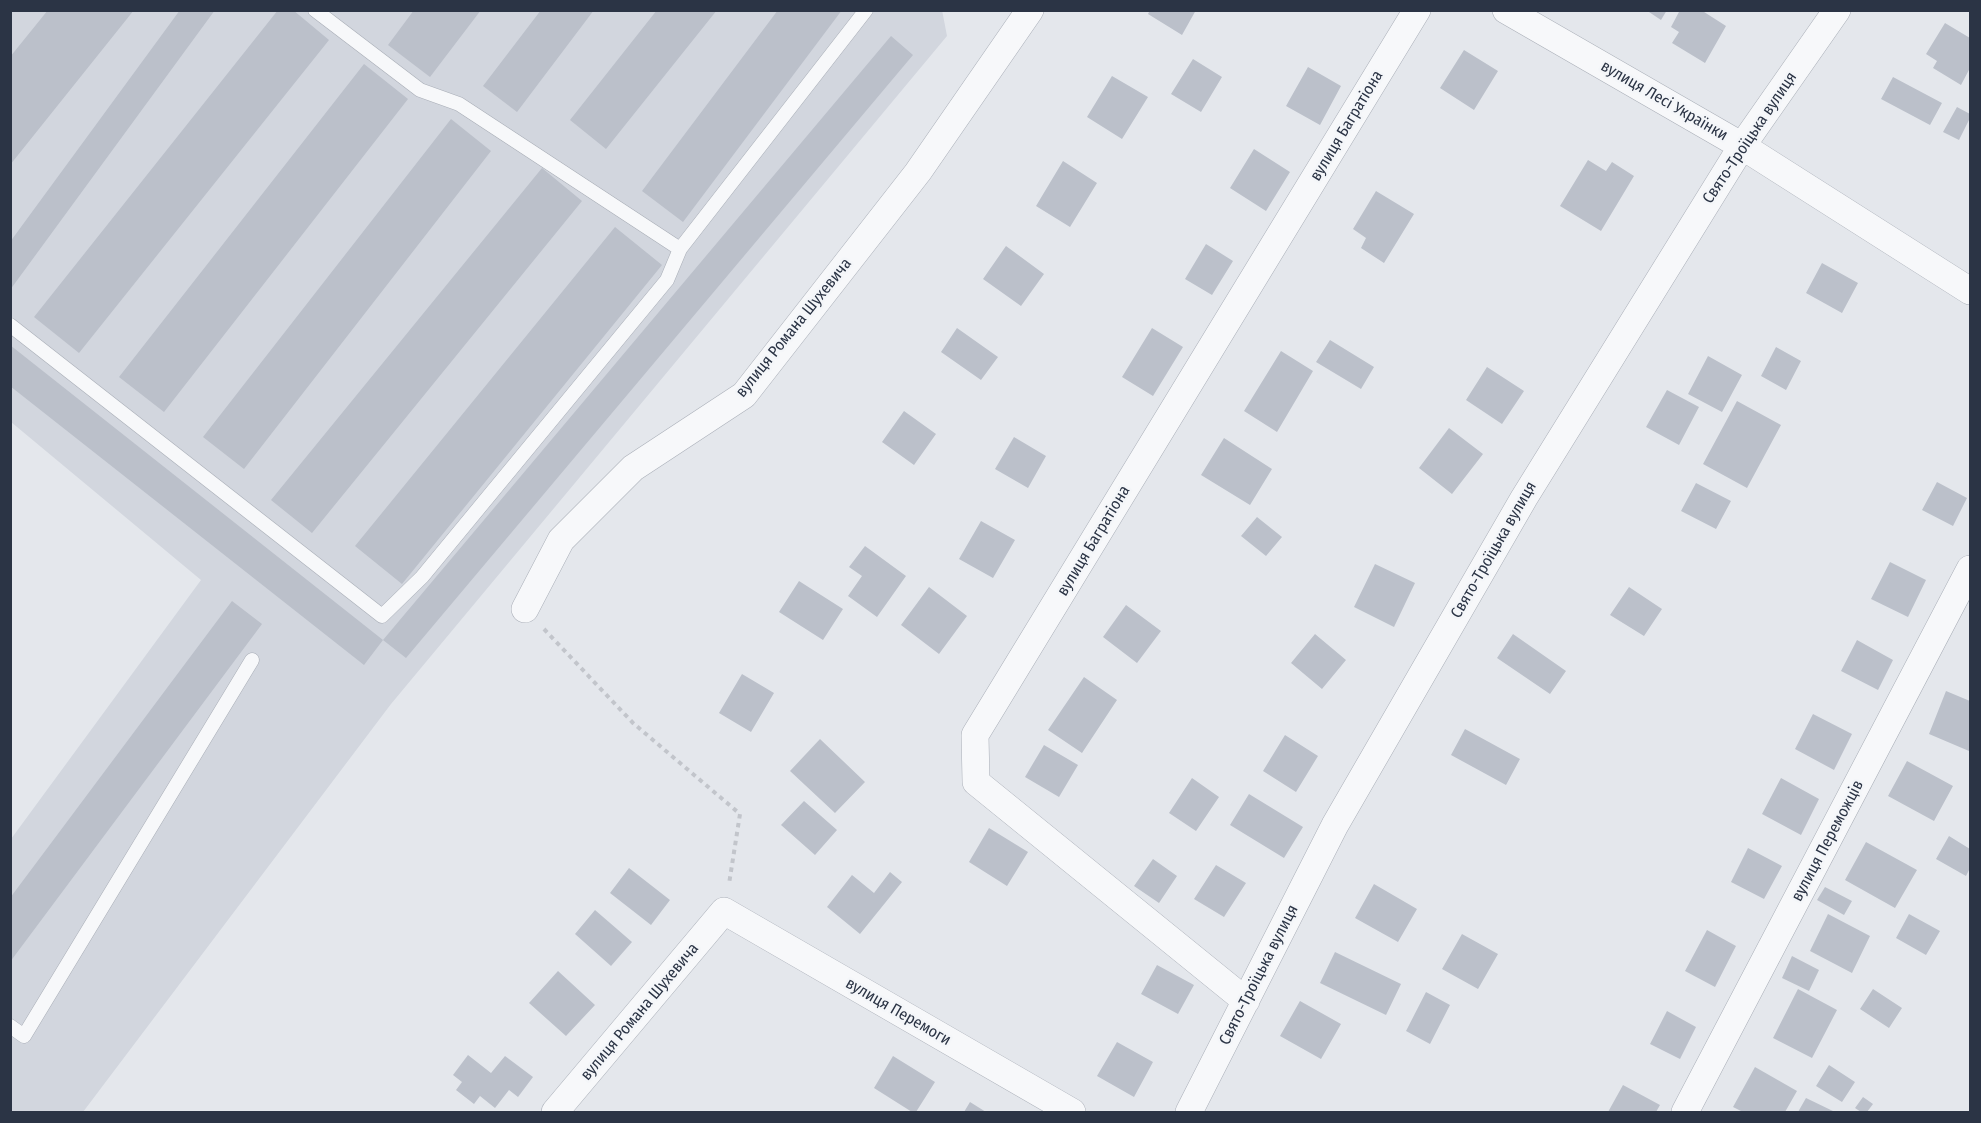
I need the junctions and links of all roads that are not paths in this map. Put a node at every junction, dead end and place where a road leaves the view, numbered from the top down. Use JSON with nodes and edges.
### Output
{"nodes":[{"id":1,"x":315,"y":10,"type":"edge"},
{"id":2,"x":866,"y":10,"type":"edge"},
{"id":3,"x":1030,"y":10,"type":"edge"},
{"id":4,"x":1417,"y":10,"type":"edge"},
{"id":5,"x":1506,"y":10,"type":"edge"},
{"id":6,"x":1837,"y":10,"type":"edge"},
{"id":7,"x":1742,"y":146,"type":"junction"},
{"id":8,"x":680,"y":249,"type":"junction"},
{"id":9,"x":1971,"y":291,"type":"edge"},
{"id":10,"x":10,"y":326,"type":"edge"},
{"id":11,"x":1971,"y":568,"type":"edge"},
{"id":12,"x":525,"y":609,"type":"road end"},
{"id":13,"x":252,"y":660,"type":"dead end"},
{"id":14,"x":724,"y":911,"type":"joint"},
{"id":15,"x":1246,"y":1001,"type":"junction"},
{"id":16,"x":10,"y":1026,"type":"edge"},
{"id":17,"x":555,"y":1113,"type":"edge"},
{"id":18,"x":1072,"y":1113,"type":"edge"},
{"id":19,"x":1189,"y":1113,"type":"edge"},
{"id":20,"x":1685,"y":1113,"type":"edge"}],
"edges":[{"from":1,"to":8,"type":"lane"},
{"from":2,"to":8,"type":"lane"},
{"from":3,"to":12,"type":"street","name":"вулиця Романа Шухевича"},
{"from":4,"to":15,"type":"street","name":"вулиця Багратіона"},
{"from":5,"to":7,"type":"street","name":"вулиця Лесі Українки"},
{"from":6,"to":7,"type":"street","name":"Свято-Троїцька вулиця"},
{"from":7,"to":9,"type":"street","name":"вулиця Лесі Українки"},
{"from":7,"to":15,"type":"street","name":"Свято-Троїцька вулиця"},
{"from":8,"to":10,"type":"lane"},
{"from":11,"to":20,"type":"street","name":"вулиця Переможців"},
{"from":13,"to":16,"type":"lane"},
{"from":14,"to":17,"type":"street","name":"вулиця Романа Шухевича"},
{"from":14,"to":18,"type":"street","name":"вулиця Перемоги"},
{"from":15,"to":19,"type":"street","name":"Свято-Троїцька вулиця"}]}
